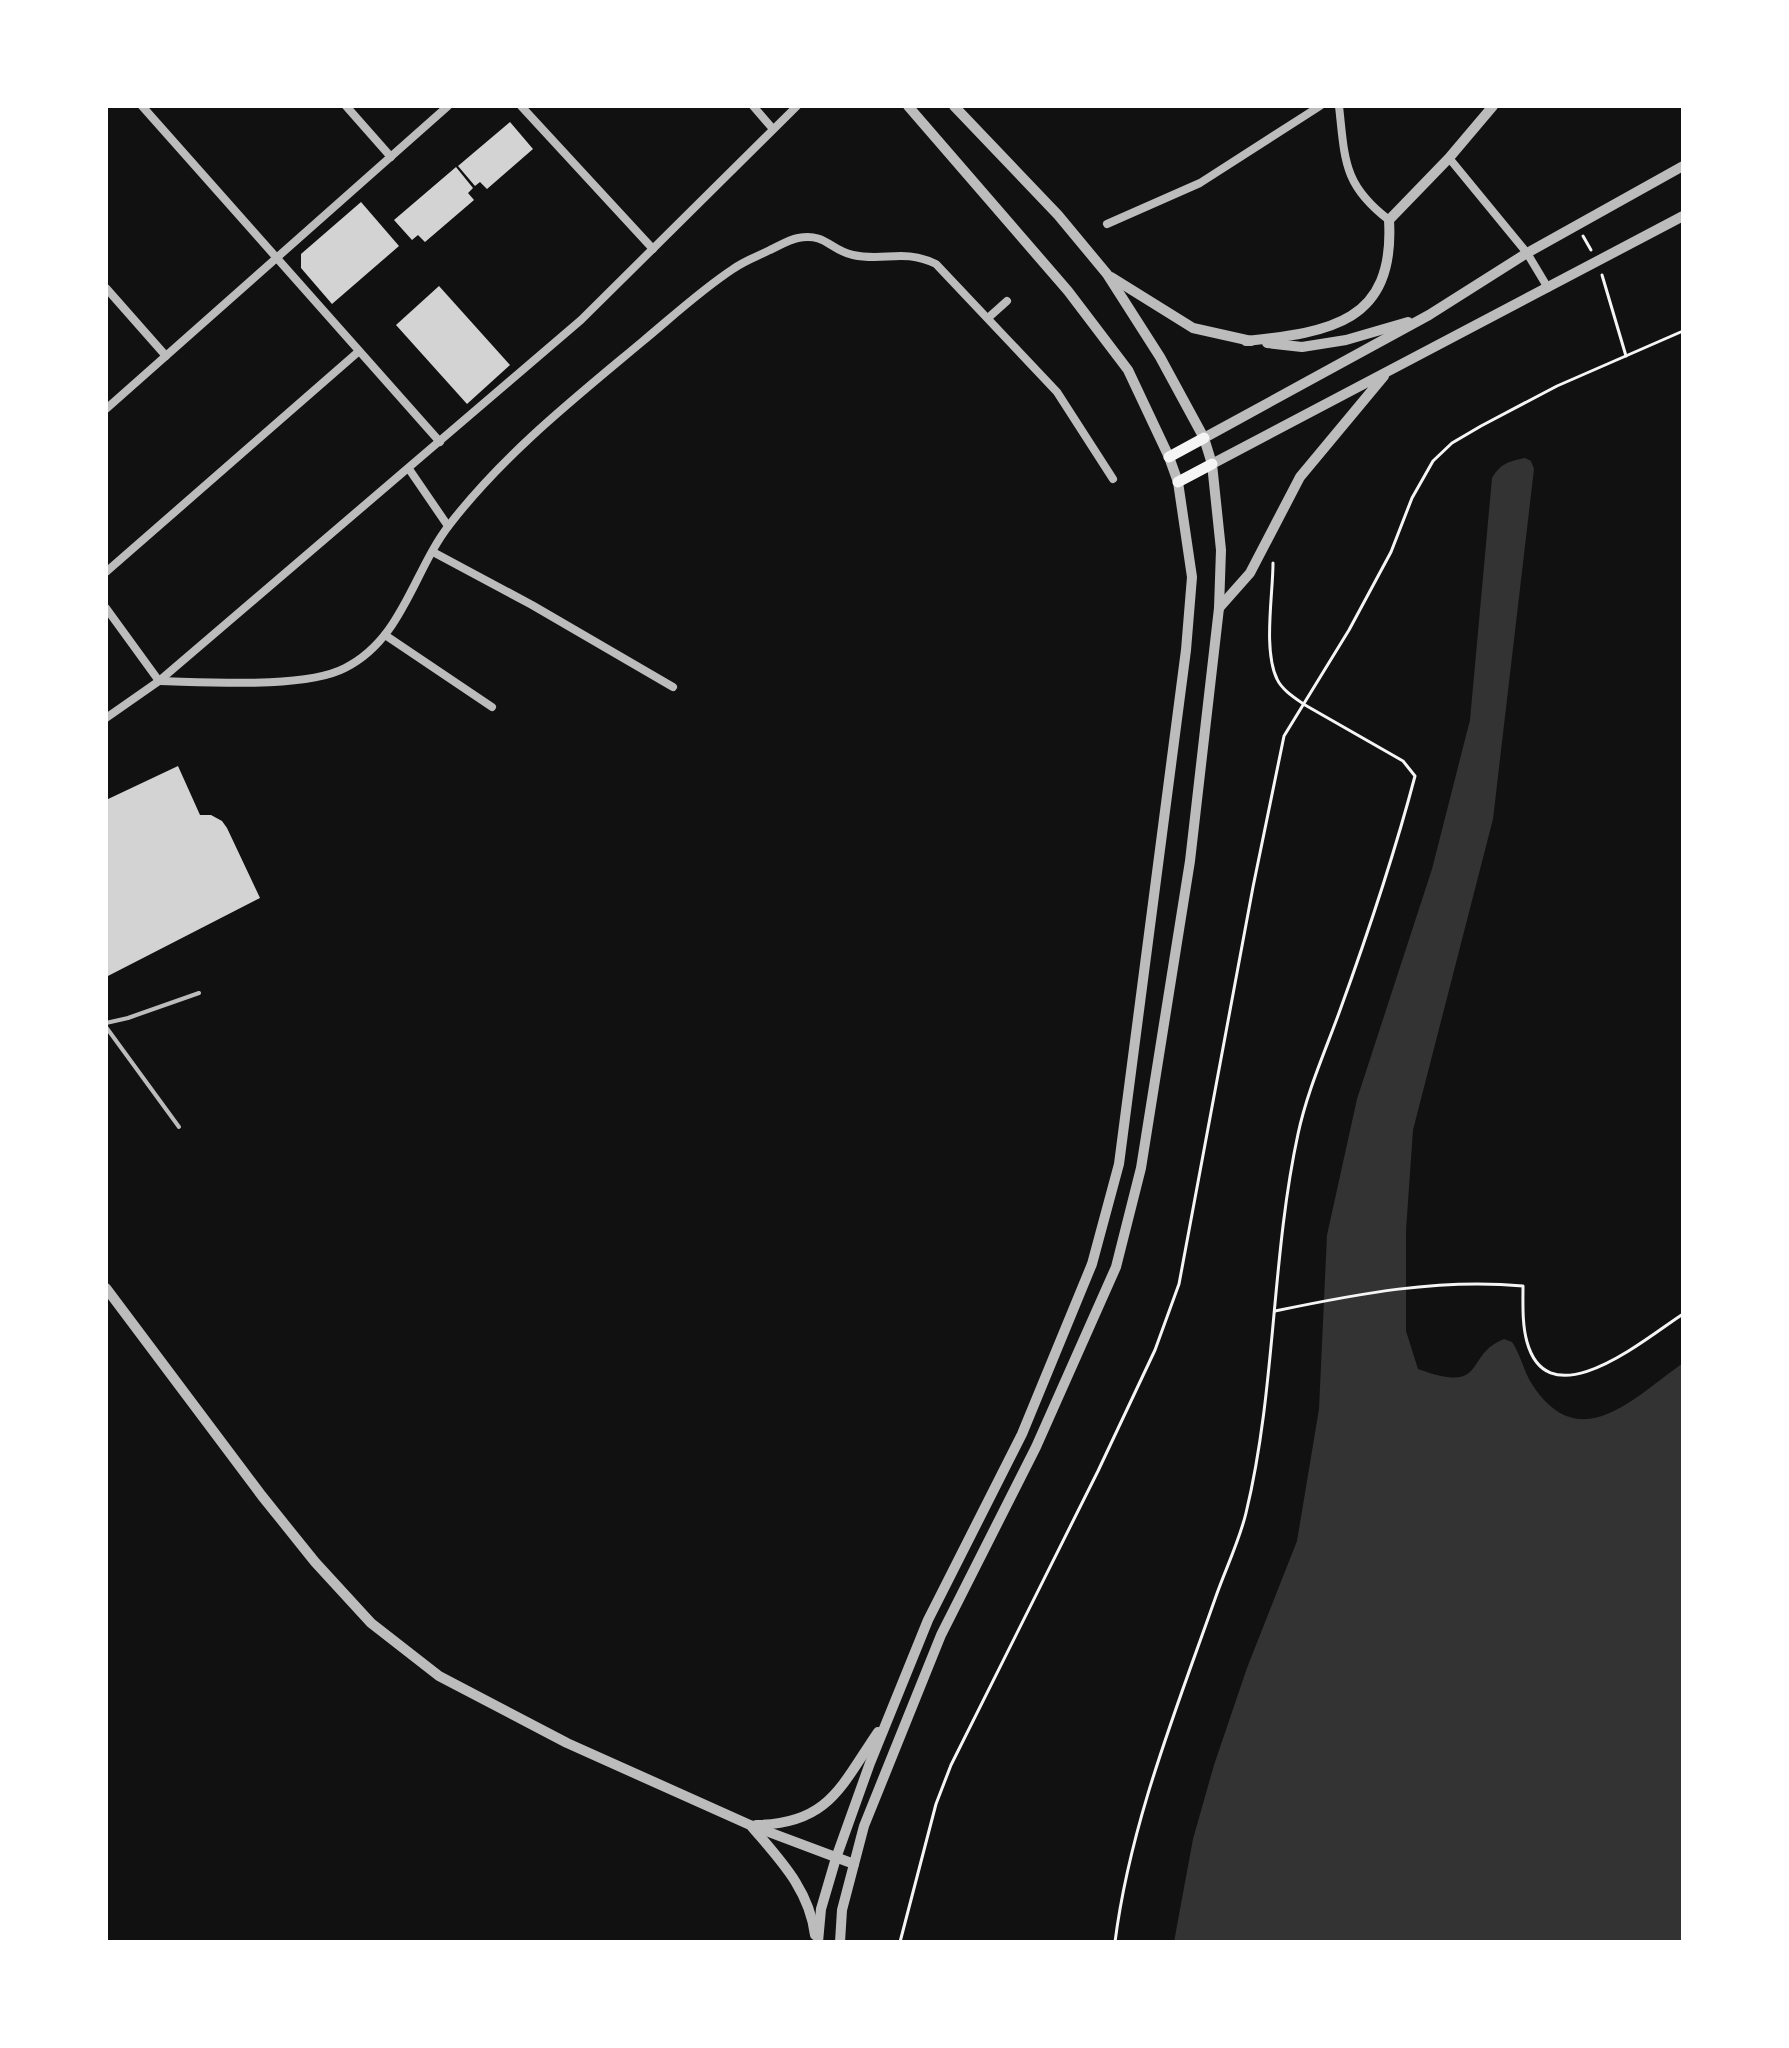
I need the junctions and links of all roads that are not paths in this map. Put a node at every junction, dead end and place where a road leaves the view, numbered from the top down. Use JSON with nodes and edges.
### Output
{"nodes":[{"id":1,"x":142,"y":106,"type":"edge"},
{"id":2,"x":346,"y":106,"type":"edge"},
{"id":3,"x":448,"y":106,"type":"edge"},
{"id":4,"x":521,"y":106,"type":"edge"},
{"id":5,"x":753,"y":106,"type":"edge"},
{"id":6,"x":797,"y":106,"type":"edge"},
{"id":7,"x":908,"y":106,"type":"edge"},
{"id":8,"x":954,"y":106,"type":"edge"},
{"id":9,"x":1320,"y":106,"type":"edge"},
{"id":10,"x":1339,"y":106,"type":"edge"},
{"id":11,"x":1493,"y":106,"type":"edge"},
{"id":12,"x":773,"y":129,"type":"junction"},
{"id":13,"x":391,"y":157,"type":"junction"},
{"id":14,"x":1449,"y":158,"type":"junction"},
{"id":15,"x":1683,"y":166,"type":"edge"},
{"id":16,"x":1683,"y":216,"type":"edge"},
{"id":17,"x":1389,"y":220,"type":"junction"},
{"id":18,"x":1107,"y":224,"type":"dead end"},
{"id":19,"x":653,"y":249,"type":"junction"},
{"id":20,"x":1527,"y":253,"type":"junction"},
{"id":21,"x":276,"y":258,"type":"junction"},
{"id":22,"x":1107,"y":274,"type":"junction"},
{"id":23,"x":106,"y":288,"type":"edge"},
{"id":24,"x":1548,"y":288,"type":"junction"},
{"id":25,"x":1007,"y":301,"type":"dead end"},
{"id":26,"x":1429,"y":315,"type":"junction"},
{"id":27,"x":988,"y":318,"type":"junction"},
{"id":28,"x":1246,"y":341,"type":"junction"},
{"id":29,"x":358,"y":352,"type":"junction"},
{"id":30,"x":166,"y":356,"type":"junction"},
{"id":31,"x":1388,"y":371,"type":"junction"},
{"id":32,"x":106,"y":409,"type":"edge"},
{"id":33,"x":1204,"y":438,"type":"junction"},
{"id":34,"x":440,"y":442,"type":"junction"},
{"id":35,"x":1169,"y":457,"type":"junction"},
{"id":36,"x":1212,"y":464,"type":"junction"},
{"id":37,"x":409,"y":469,"type":"junction"},
{"id":38,"x":1113,"y":479,"type":"dead end"},
{"id":39,"x":1178,"y":482,"type":"junction"},
{"id":40,"x":448,"y":526,"type":"junction"},
{"id":41,"x":433,"y":552,"type":"junction"},
{"id":42,"x":106,"y":572,"type":"edge"},
{"id":43,"x":106,"y":608,"type":"edge"},
{"id":44,"x":1219,"y":608,"type":"junction"},
{"id":45,"x":385,"y":635,"type":"junction"},
{"id":46,"x":159,"y":681,"type":"junction"},
{"id":47,"x":673,"y":687,"type":"dead end"},
{"id":48,"x":492,"y":707,"type":"dead end"},
{"id":49,"x":106,"y":718,"type":"edge"},
{"id":50,"x":199,"y":993,"type":"dead end"},
{"id":51,"x":106,"y":1025,"type":"edge"},
{"id":52,"x":179,"y":1127,"type":"dead end"},
{"id":53,"x":106,"y":1288,"type":"edge"},
{"id":54,"x":890,"y":1714,"type":"junction"},
{"id":55,"x":750,"y":1825,"type":"junction"},
{"id":56,"x":836,"y":1858,"type":"junction"},
{"id":57,"x":854,"y":1864,"type":"junction"},
{"id":58,"x":817,"y":1942,"type":"edge"},
{"id":59,"x":840,"y":1942,"type":"edge"}],
"edges":[{"from":1,"to":21,"type":"street"},
{"from":2,"to":13,"type":"street"},
{"from":3,"to":13,"type":"street"},
{"from":4,"to":19,"type":"street"},
{"from":5,"to":12,"type":"street"},
{"from":6,"to":12,"type":"street"},
{"from":7,"to":35,"type":"street"},
{"from":8,"to":22,"type":"street"},
{"from":9,"to":18,"type":"street"},
{"from":10,"to":17,"type":"street"},
{"from":11,"to":14,"type":"street"},
{"from":12,"to":19,"type":"street"},
{"from":13,"to":21,"type":"street"},
{"from":14,"to":17,"type":"street"},
{"from":14,"to":20,"type":"street"},
{"from":15,"to":20,"type":"street"},
{"from":16,"to":24,"type":"street"},
{"from":17,"to":28,"type":"street"},
{"from":19,"to":34,"type":"street"},
{"from":20,"to":24,"type":"street"},
{"from":20,"to":26,"type":"street"},
{"from":21,"to":29,"type":"street"},
{"from":21,"to":30,"type":"street"},
{"from":22,"to":28,"type":"street"},
{"from":22,"to":33,"type":"street"},
{"from":23,"to":30,"type":"street"},
{"from":24,"to":31,"type":"street"},
{"from":25,"to":27,"type":"street"},
{"from":26,"to":28,"type":"street"},
{"from":26,"to":33,"type":"street"},
{"from":27,"to":38,"type":"street"},
{"from":27,"to":40,"type":"street"},
{"from":29,"to":34,"type":"street"},
{"from":29,"to":42,"type":"street"},
{"from":30,"to":32,"type":"street"},
{"from":31,"to":36,"type":"street"},
{"from":31,"to":44,"type":"street"},
{"from":33,"to":35,"type":"main road"},
{"from":33,"to":36,"type":"street"},
{"from":34,"to":37,"type":"street"},
{"from":35,"to":39,"type":"street"},
{"from":36,"to":39,"type":"main road"},
{"from":36,"to":44,"type":"street"},
{"from":37,"to":40,"type":"street"},
{"from":37,"to":46,"type":"street"},
{"from":39,"to":54,"type":"street"},
{"from":40,"to":41,"type":"street"},
{"from":41,"to":45,"type":"street"},
{"from":41,"to":47,"type":"street"},
{"from":43,"to":46,"type":"street"},
{"from":44,"to":57,"type":"street"},
{"from":45,"to":46,"type":"street"},
{"from":45,"to":48,"type":"street"},
{"from":46,"to":49,"type":"street"},
{"from":50,"to":51,"type":"lane"},
{"from":51,"to":52,"type":"lane"},
{"from":53,"to":55,"type":"street"},
{"from":54,"to":55,"type":"street"},
{"from":54,"to":56,"type":"street"},
{"from":55,"to":56,"type":"street"},
{"from":55,"to":58,"type":"street"},
{"from":56,"to":57,"type":"street"},
{"from":56,"to":58,"type":"street"},
{"from":57,"to":59,"type":"street"}]}
